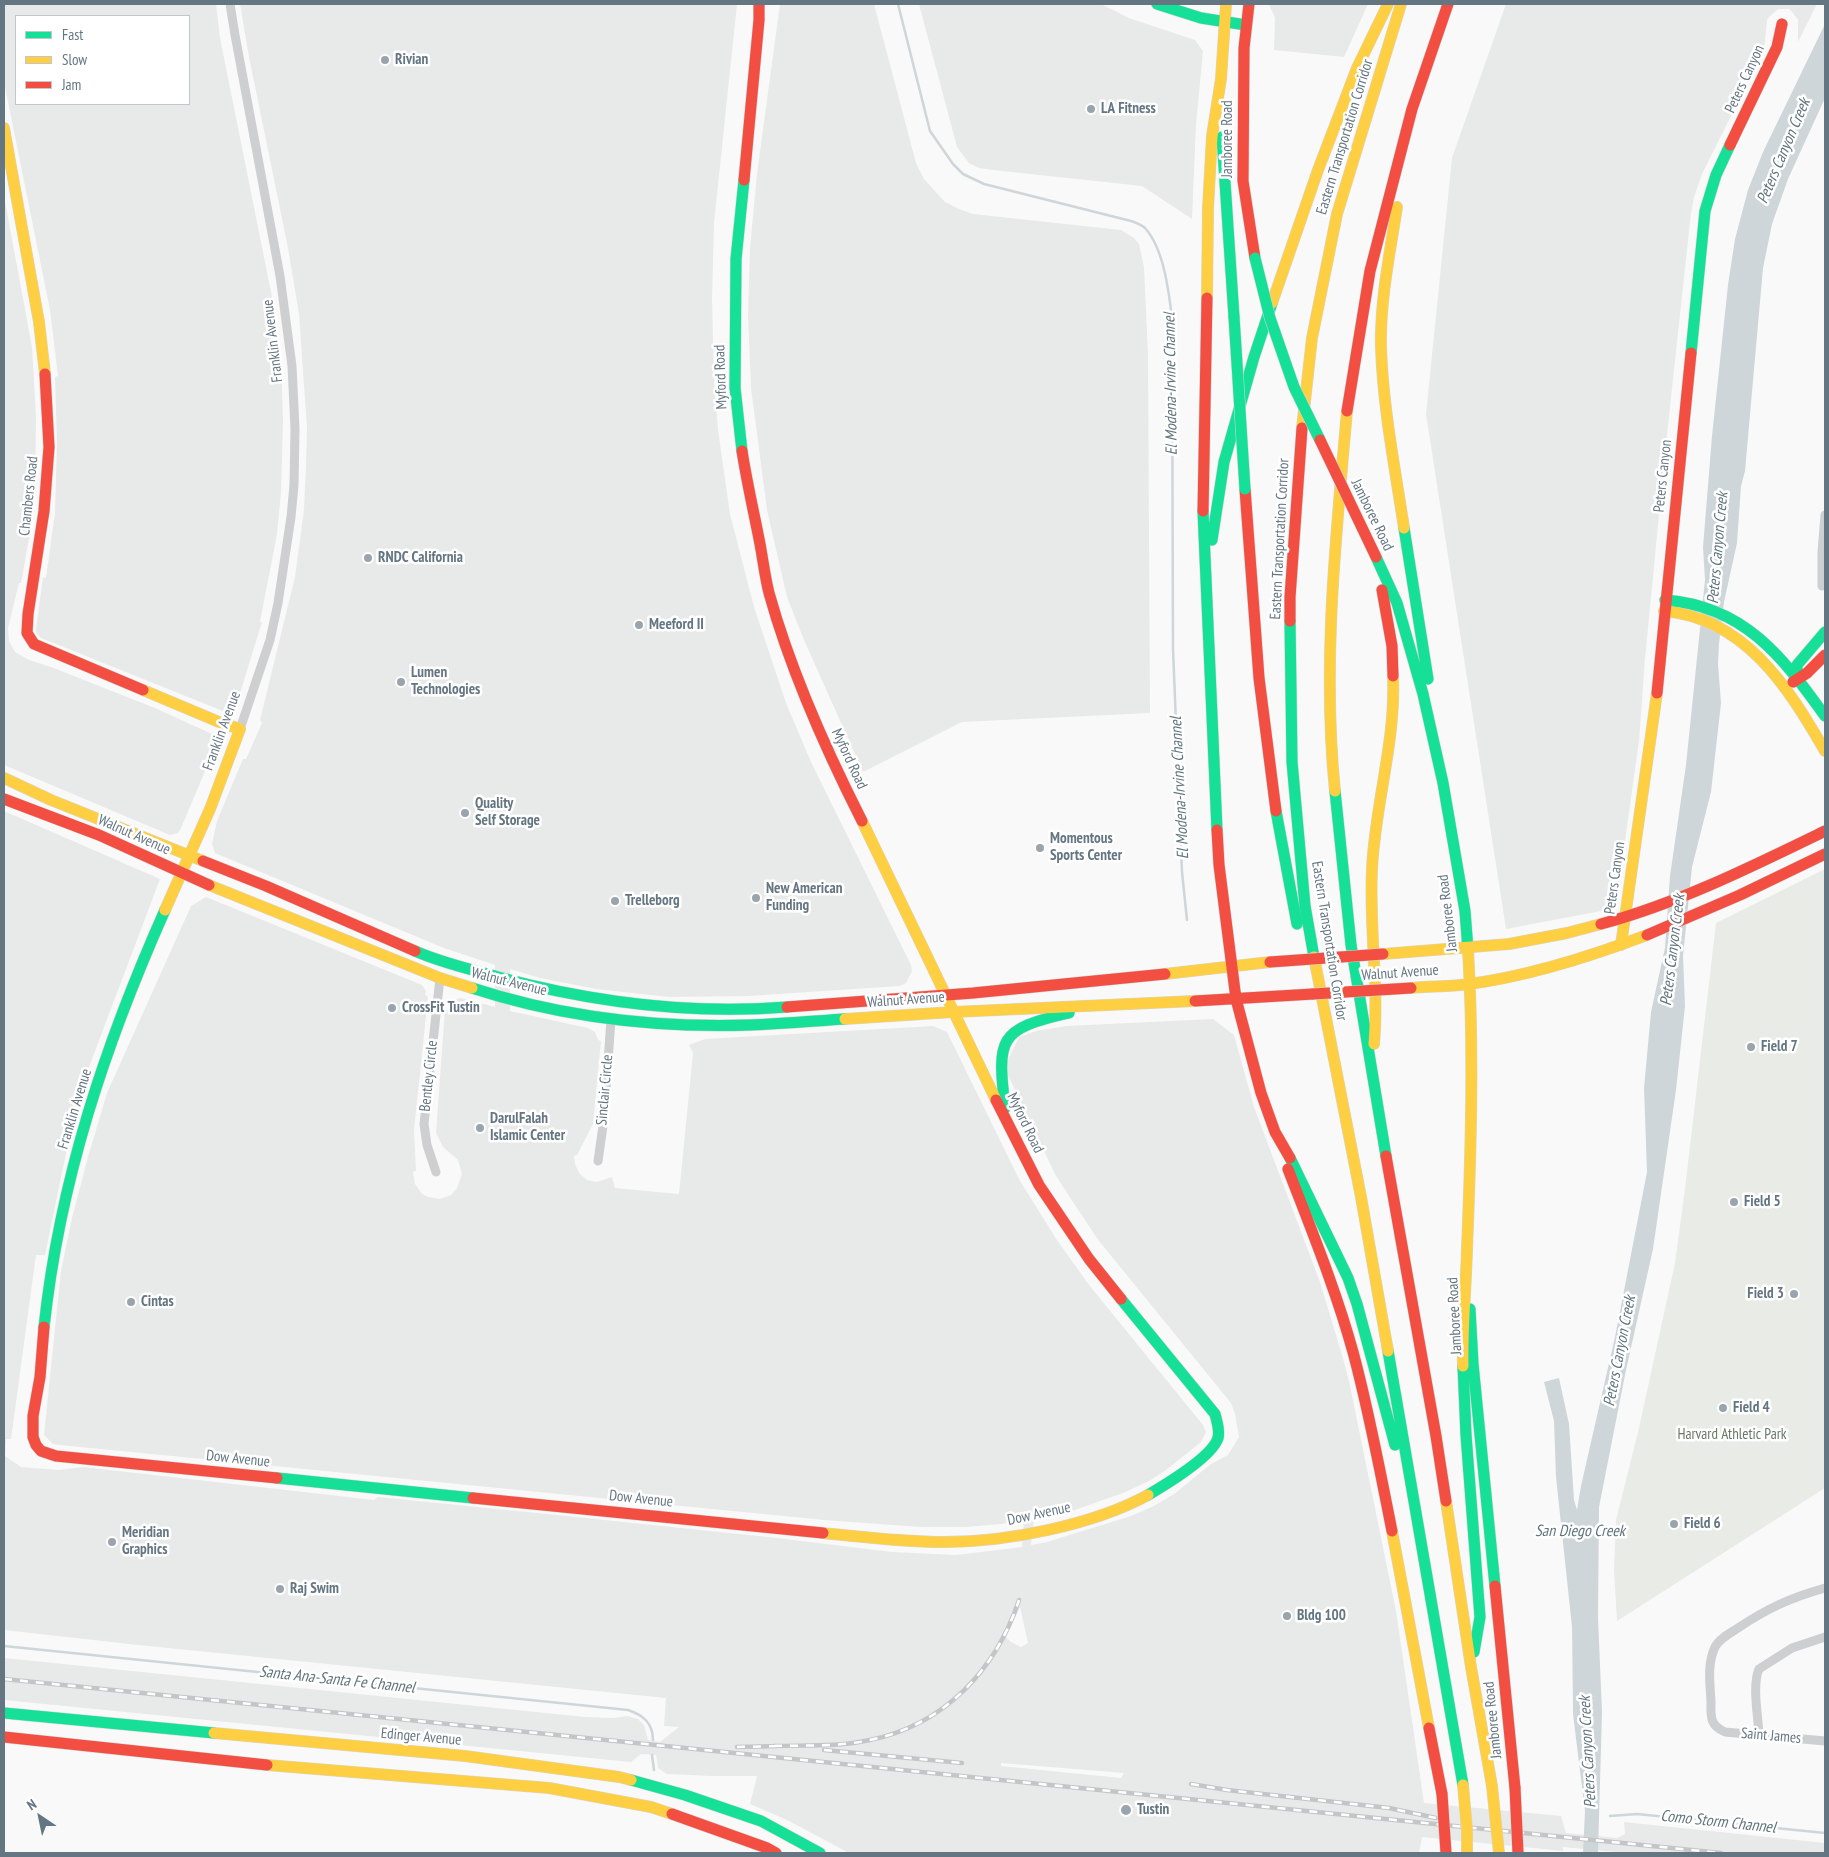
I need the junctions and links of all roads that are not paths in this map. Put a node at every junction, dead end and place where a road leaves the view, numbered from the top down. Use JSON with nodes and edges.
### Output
{"nodes":[{"id":1,"x":230,"y":4,"type":"edge"},
{"id":2,"x":759,"y":4,"type":"edge"},
{"id":3,"x":1157,"y":4,"type":"edge"},
{"id":4,"x":1226,"y":4,"type":"edge"},
{"id":5,"x":1249,"y":4,"type":"edge"},
{"id":6,"x":1388,"y":4,"type":"edge"},
{"id":7,"x":1401,"y":4,"type":"edge"},
{"id":8,"x":1448,"y":4,"type":"edge"},
{"id":9,"x":1226,"y":23,"type":"junction"},
{"id":10,"x":1782,"y":24,"type":"dead end"},
{"id":11,"x":1246,"y":25,"type":"junction"},
{"id":12,"x":1424,"y":70,"type":"junction"},
{"id":13,"x":1221,"y":80,"type":"junction"},
{"id":14,"x":4,"y":128,"type":"edge"},
{"id":15,"x":1825,"y":515,"type":"edge"},
{"id":16,"x":1376,"y":556,"type":"junction"},
{"id":17,"x":1822,"y":586,"type":"dead end"},
{"id":18,"x":1206,"y":595,"type":"junction"},
{"id":19,"x":1665,"y":605,"type":"junction"},
{"id":20,"x":1688,"y":608,"type":"junction"},
{"id":21,"x":1825,"y":632,"type":"edge"},
{"id":22,"x":1825,"y":655,"type":"edge"},
{"id":23,"x":1797,"y":679,"type":"junction"},
{"id":24,"x":1785,"y":689,"type":"junction"},
{"id":25,"x":1825,"y":716,"type":"edge"},
{"id":26,"x":240,"y":729,"type":"junction"},
{"id":27,"x":1825,"y":751,"type":"edge"},
{"id":28,"x":5,"y":782,"type":"edge"},
{"id":29,"x":1443,"y":783,"type":"junction"},
{"id":30,"x":4,"y":800,"type":"edge"},
{"id":31,"x":1825,"y":831,"type":"edge"},
{"id":32,"x":1825,"y":854,"type":"edge"},
{"id":33,"x":189,"y":855,"type":"junction"},
{"id":34,"x":182,"y":874,"type":"junction"},
{"id":35,"x":1625,"y":917,"type":"junction"},
{"id":36,"x":1621,"y":945,"type":"junction"},
{"id":37,"x":1468,"y":948,"type":"junction"},
{"id":38,"x":1231,"y":967,"type":"junction"},
{"id":39,"x":440,"y":978,"type":"junction"},
{"id":40,"x":1470,"y":984,"type":"junction"},
{"id":41,"x":945,"y":995,"type":"junction"},
{"id":42,"x":1236,"y":999,"type":"junction"},
{"id":43,"x":1114,"y":1004,"type":"junction"},
{"id":44,"x":953,"y":1012,"type":"junction"},
{"id":45,"x":611,"y":1019,"type":"junction"},
{"id":46,"x":1371,"y":1072,"type":"junction"},
{"id":47,"x":1338,"y":1085,"type":"junction"},
{"id":48,"x":1007,"y":1118,"type":"junction"},
{"id":49,"x":1275,"y":1132,"type":"junction"},
{"id":50,"x":598,"y":1161,"type":"dead end"},
{"id":51,"x":436,"y":1172,"type":"dead end"},
{"id":52,"x":1467,"y":1251,"type":"junction"},
{"id":53,"x":1219,"y":1437,"type":"joint"},
{"id":54,"x":36,"y":1447,"type":"joint"},
{"id":55,"x":1409,"y":1478,"type":"junction"},
{"id":56,"x":1825,"y":1588,"type":"edge"},
{"id":57,"x":1825,"y":1637,"type":"edge"},
{"id":58,"x":1471,"y":1667,"type":"junction"},
{"id":59,"x":4,"y":1713,"type":"edge"},
{"id":60,"x":1759,"y":1734,"type":"junction"},
{"id":61,"x":4,"y":1737,"type":"edge"},
{"id":62,"x":1825,"y":1741,"type":"edge"},
{"id":63,"x":776,"y":1853,"type":"edge"},
{"id":64,"x":820,"y":1853,"type":"edge"},
{"id":65,"x":1446,"y":1853,"type":"edge"},
{"id":66,"x":1467,"y":1853,"type":"edge"},
{"id":67,"x":1500,"y":1853,"type":"edge"},
{"id":68,"x":1518,"y":1853,"type":"edge"}],
"edges":[{"from":1,"to":26,"type":"street","name":"Franklin Avenue"},
{"from":2,"to":41,"type":"main road","name":"Myford Road"},
{"from":3,"to":9,"type":"main road"},
{"from":4,"to":9,"type":"main road","name":"Jamboree Road"},
{"from":5,"to":11,"type":"main road","name":"Jamboree Road"},
{"from":6,"to":18,"type":"main road"},
{"from":7,"to":47,"type":"main road","name":"Eastern Transportation Corridor"},
{"from":8,"to":12,"type":"main road","name":"Eastern Transportation Corridor"},
{"from":9,"to":11,"type":"main road"},
{"from":9,"to":13,"type":"main road","name":"Jamboree Road"},
{"from":10,"to":19,"type":"main road","name":"Peters Canyon"},
{"from":11,"to":16,"type":"main road","name":"Jamboree Road","bridge":true},
{"from":12,"to":29,"type":"main road"},
{"from":12,"to":46,"type":"main road","name":"Eastern Transportation Corridor"},
{"from":13,"to":18,"type":"main road","name":"Jamboree Road"},
{"from":13,"to":47,"type":"main road","bridge":true},
{"from":14,"to":26,"type":"main road","name":"Chambers Road"},
{"from":15,"to":17,"type":"street"},
{"from":16,"to":29,"type":"main road","name":"Jamboree Road"},
{"from":16,"to":46,"type":"main road"},
{"from":18,"to":38,"type":"main road","name":"Jamboree Road"},
{"from":19,"to":20,"type":"main road"},
{"from":19,"to":35,"type":"main road","name":"Peters Canyon"},
{"from":20,"to":23,"type":"main road"},
{"from":20,"to":24,"type":"main road"},
{"from":21,"to":23,"type":"main road"},
{"from":22,"to":23,"type":"main road"},
{"from":23,"to":24,"type":"main road"},
{"from":23,"to":25,"type":"main road"},
{"from":24,"to":27,"type":"main road"},
{"from":26,"to":33,"type":"main road","name":"Franklin Avenue"},
{"from":28,"to":33,"type":"main road","name":"Walnut Avenue"},
{"from":29,"to":37,"type":"main road","name":"Jamboree Road"},
{"from":30,"to":34,"type":"main road","name":"Walnut Avenue"},
{"from":31,"to":35,"type":"main road","name":"Walnut Avenue"},
{"from":32,"to":36,"type":"main road","name":"Walnut Avenue"},
{"from":33,"to":34,"type":"main road","name":"Franklin Avenue"},
{"from":33,"to":41,"type":"main road","name":"Walnut Avenue"},
{"from":34,"to":39,"type":"main road","name":"Walnut Avenue"},
{"from":34,"to":54,"type":"main road","name":"Franklin Avenue"},
{"from":35,"to":36,"type":"main road","name":"Peters Canyon"},
{"from":35,"to":37,"type":"main road","name":"Walnut Avenue"},
{"from":36,"to":40,"type":"main road","name":"Walnut Avenue"},
{"from":37,"to":38,"type":"main road","name":"Walnut Avenue","bridge":true},
{"from":37,"to":40,"type":"main road","name":"Jamboree Road"},
{"from":38,"to":41,"type":"main road","name":"Walnut Avenue"},
{"from":38,"to":42,"type":"main road","name":"Jamboree Road"},
{"from":39,"to":45,"type":"main road","name":"Walnut Avenue"},
{"from":39,"to":51,"type":"street","name":"Bentley Circle"},
{"from":40,"to":42,"type":"main road","name":"Walnut Avenue","bridge":true},
{"from":40,"to":52,"type":"main road","name":"Jamboree Road"},
{"from":41,"to":44,"type":"main road","name":"Myford Road"},
{"from":42,"to":43,"type":"main road","name":"Walnut Avenue"},
{"from":42,"to":49,"type":"main road","name":"Jamboree Road"},
{"from":43,"to":44,"type":"main road","name":"Walnut Avenue"},
{"from":43,"to":48,"type":"main road"},
{"from":44,"to":45,"type":"main road","name":"Walnut Avenue"},
{"from":44,"to":48,"type":"main road","name":"Myford Road"},
{"from":45,"to":50,"type":"street","name":"Sinclair Circle"},
{"from":46,"to":58,"type":"main road","name":"Jamboree Road"},
{"from":47,"to":55,"type":"main road"},
{"from":48,"to":53,"type":"main road","name":"Myford Road"},
{"from":49,"to":55,"type":"main road"},
{"from":49,"to":65,"type":"main road","name":"Jamboree Road","bridge":true},
{"from":52,"to":58,"type":"main road"},
{"from":52,"to":68,"type":"main road","name":"Jamboree Road","bridge":true},
{"from":53,"to":54,"type":"main road","name":"Dow Avenue"},
{"from":55,"to":66,"type":"main road","bridge":true},
{"from":56,"to":60,"type":"street","name":"Saint James"},
{"from":57,"to":60,"type":"street"},
{"from":58,"to":67,"type":"main road","name":"Jamboree Road","bridge":true},
{"from":59,"to":64,"type":"main road","name":"Edinger Avenue"},
{"from":60,"to":62,"type":"street","name":"Saint James"},
{"from":61,"to":63,"type":"main road"}]}
